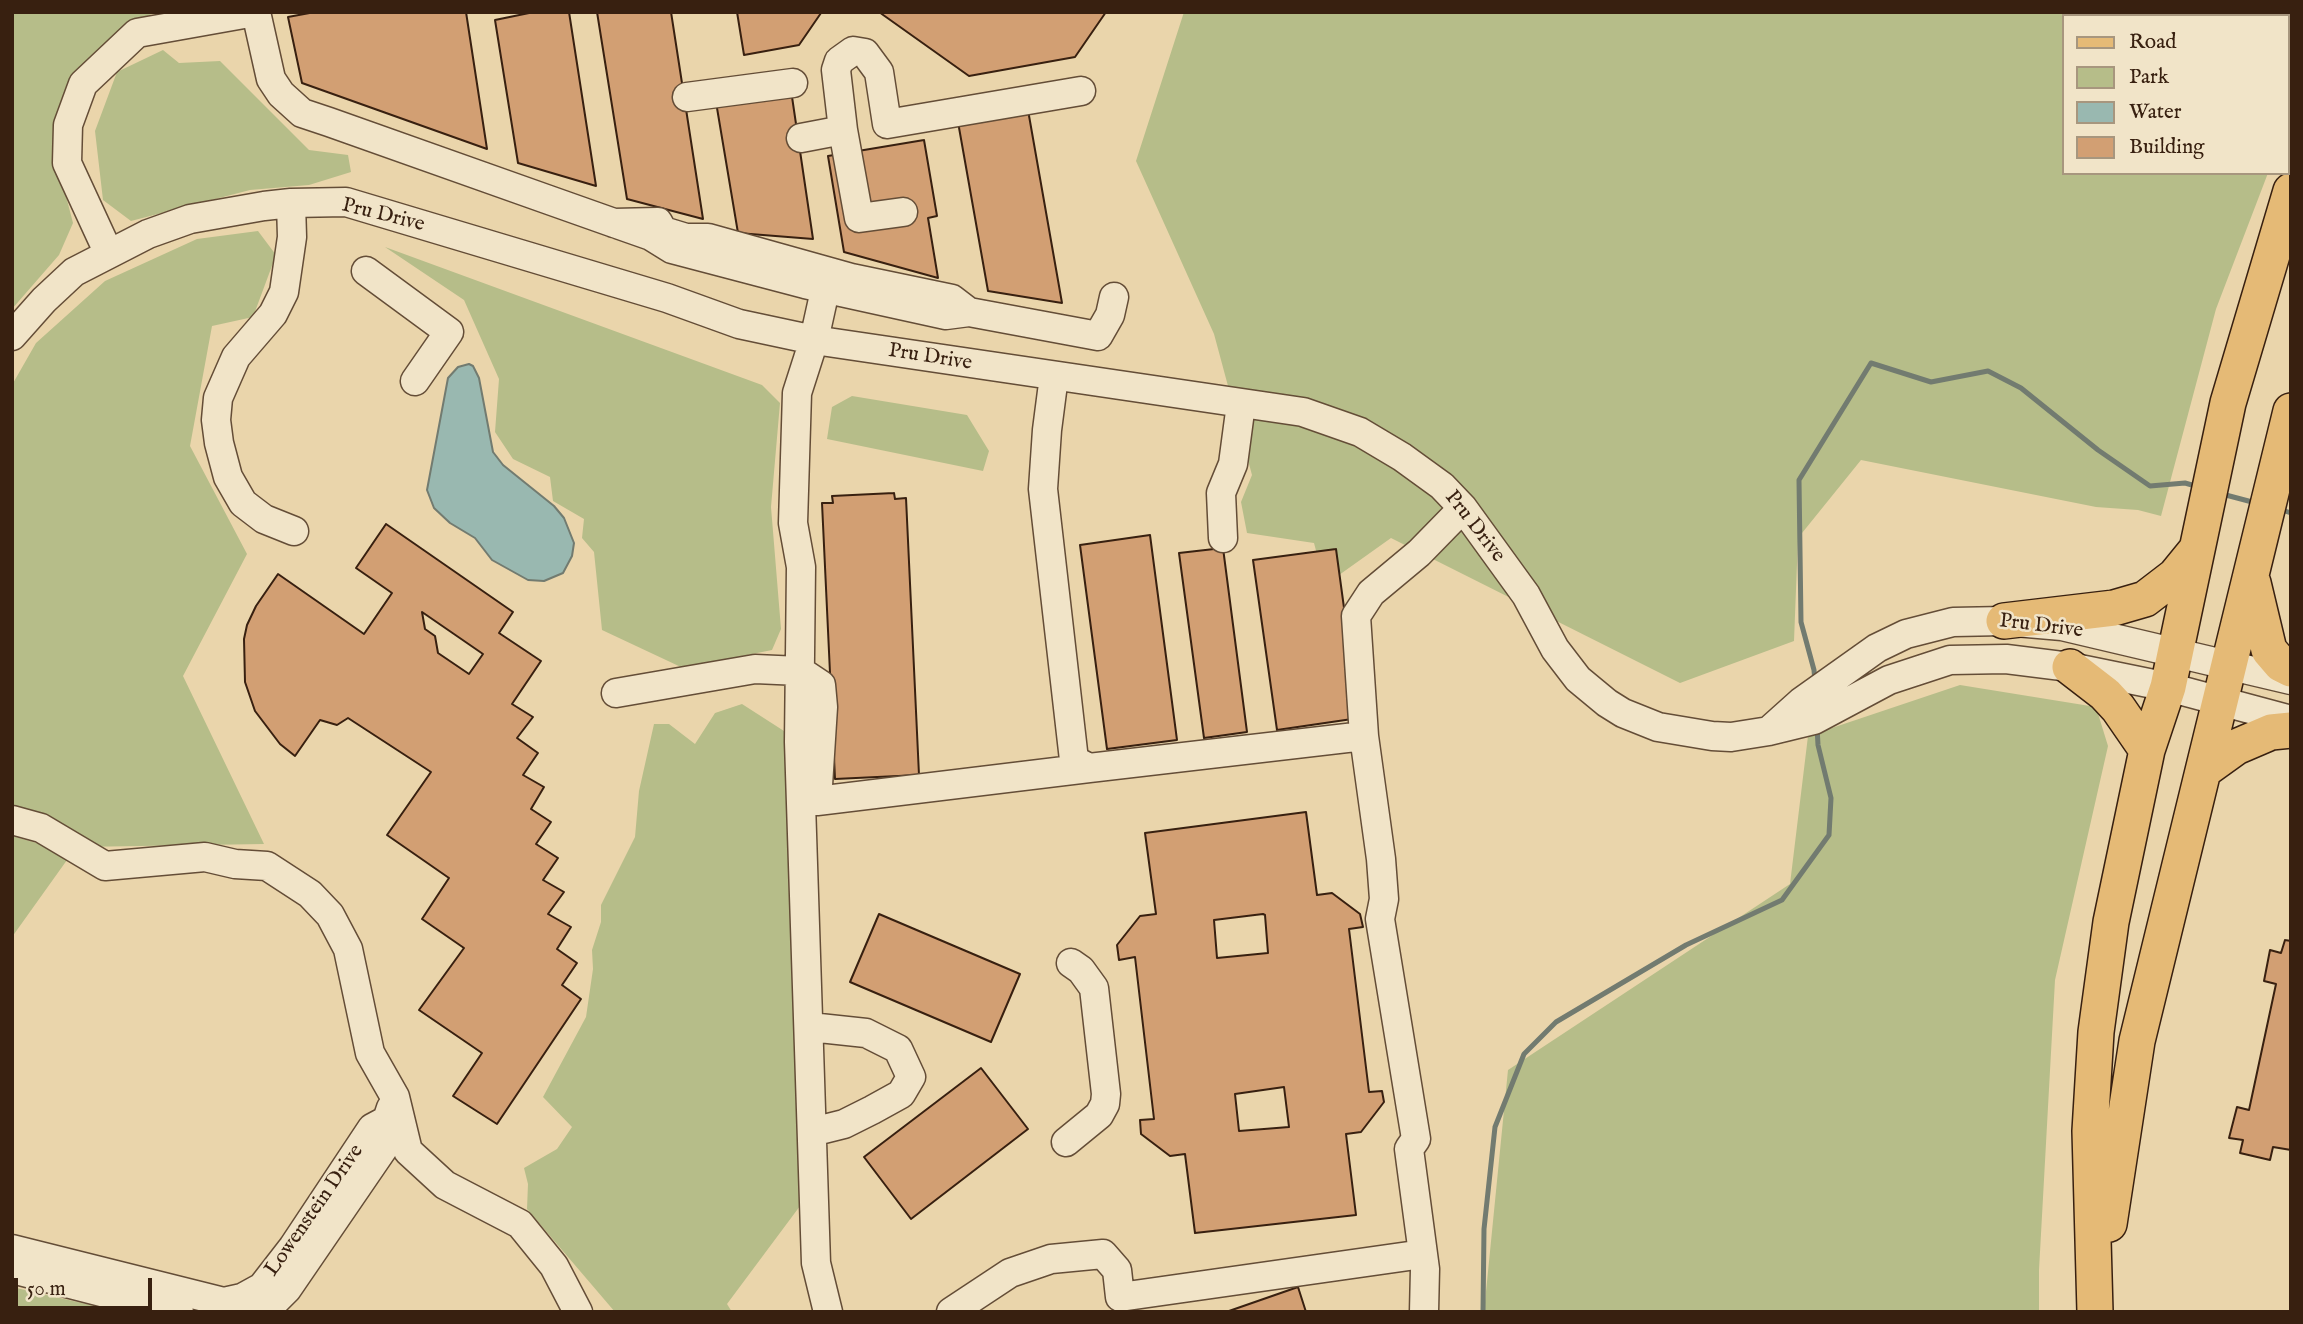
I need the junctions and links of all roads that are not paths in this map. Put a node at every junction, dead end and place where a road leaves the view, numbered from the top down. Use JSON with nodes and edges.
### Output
{"nodes":[{"id":1,"x":256,"y":12,"type":"edge"},
{"id":2,"x":793,"y":83,"type":"dead end"},
{"id":3,"x":1081,"y":91,"type":"dead end"},
{"id":4,"x":687,"y":97,"type":"dead end"},
{"id":5,"x":843,"y":130,"type":"junction"},
{"id":6,"x":801,"y":138,"type":"dead end"},
{"id":7,"x":2291,"y":191,"type":"edge"},
{"id":8,"x":290,"y":203,"type":"junction"},
{"id":9,"x":903,"y":212,"type":"dead end"},
{"id":10,"x":109,"y":254,"type":"junction"},
{"id":11,"x":366,"y":271,"type":"dead end"},
{"id":12,"x":827,"y":280,"type":"junction"},
{"id":13,"x":1114,"y":298,"type":"dead end"},
{"id":14,"x":12,"y":336,"type":"edge"},
{"id":15,"x":814,"y":340,"type":"junction"},
{"id":16,"x":1054,"y":376,"type":"junction"},
{"id":17,"x":415,"y":382,"type":"dead end"},
{"id":18,"x":1241,"y":404,"type":"junction"},
{"id":19,"x":2291,"y":411,"type":"edge"},
{"id":20,"x":1463,"y":508,"type":"junction"},
{"id":21,"x":295,"y":531,"type":"dead end"},
{"id":22,"x":1223,"y":538,"type":"dead end"},
{"id":23,"x":2197,"y":549,"type":"junction"},
{"id":24,"x":2251,"y":576,"type":"junction"},
{"id":25,"x":2004,"y":621,"type":"junction"},
{"id":26,"x":2175,"y":653,"type":"junction"},
{"id":27,"x":2070,"y":667,"type":"junction"},
{"id":28,"x":2229,"y":667,"type":"junction"},
{"id":29,"x":2291,"y":669,"type":"edge"},
{"id":30,"x":800,"y":670,"type":"junction"},
{"id":31,"x":2291,"y":680,"type":"edge"},
{"id":32,"x":2168,"y":687,"type":"junction"},
{"id":33,"x":616,"y":693,"type":"dead end"},
{"id":34,"x":2220,"y":703,"type":"junction"},
{"id":35,"x":1819,"y":704,"type":"junction"},
{"id":36,"x":2291,"y":720,"type":"edge"},
{"id":37,"x":2291,"y":730,"type":"edge"},
{"id":38,"x":1364,"y":736,"type":"junction"},
{"id":39,"x":2147,"y":750,"type":"junction"},
{"id":40,"x":1089,"y":768,"type":"junction"},
{"id":41,"x":2204,"y":771,"type":"junction"},
{"id":42,"x":12,"y":820,"type":"edge"},
{"id":43,"x":1072,"y":963,"type":"dead end"},
{"id":44,"x":810,"y":1027,"type":"junction"},
{"id":45,"x":391,"y":1109,"type":"junction"},
{"id":46,"x":812,"y":1132,"type":"junction"},
{"id":47,"x":1066,"y":1142,"type":"dead end"},
{"id":48,"x":1423,"y":1254,"type":"junction"},
{"id":49,"x":19,"y":1261,"type":"edge"},
{"id":50,"x":93,"y":1279,"type":"junction"},
{"id":51,"x":1120,"y":1304,"type":"edge"},
{"id":52,"x":225,"y":1307,"type":"edge"},
{"id":53,"x":2095,"y":1311,"type":"edge"},
{"id":54,"x":179,"y":1312,"type":"edge"},
{"id":55,"x":260,"y":1312,"type":"edge"},
{"id":56,"x":578,"y":1312,"type":"edge"},
{"id":57,"x":828,"y":1312,"type":"edge"},
{"id":58,"x":951,"y":1312,"type":"edge"},
{"id":59,"x":1424,"y":1312,"type":"edge"}],
"edges":[{"from":1,"to":10,"type":"street"},
{"from":1,"to":12,"type":"street"},
{"from":2,"to":4,"type":"street"},
{"from":3,"to":5,"type":"street"},
{"from":5,"to":6,"type":"street"},
{"from":5,"to":9,"type":"street"},
{"from":7,"to":23,"type":"main road"},
{"from":8,"to":10,"type":"street","name":"Pru Drive"},
{"from":8,"to":15,"type":"street","name":"Pru Drive"},
{"from":8,"to":21,"type":"street"},
{"from":10,"to":14,"type":"street","name":"Pru Drive"},
{"from":11,"to":17,"type":"street"},
{"from":12,"to":13,"type":"street"},
{"from":12,"to":15,"type":"street"},
{"from":15,"to":16,"type":"street","name":"Pru Drive"},
{"from":15,"to":30,"type":"street"},
{"from":16,"to":18,"type":"street","name":"Pru Drive"},
{"from":16,"to":40,"type":"street"},
{"from":18,"to":20,"type":"street","name":"Pru Drive"},
{"from":18,"to":22,"type":"street"},
{"from":19,"to":24,"type":"main road"},
{"from":20,"to":35,"type":"street","name":"Pru Drive"},
{"from":20,"to":38,"type":"street"},
{"from":23,"to":25,"type":"main road"},
{"from":23,"to":26,"type":"main road"},
{"from":24,"to":28,"type":"main road"},
{"from":24,"to":29,"type":"main road"},
{"from":25,"to":26,"type":"street","name":"Pru Drive"},
{"from":25,"to":35,"type":"street","name":"Pru Drive"},
{"from":26,"to":28,"type":"street","name":"Pru Drive"},
{"from":26,"to":32,"type":"main road"},
{"from":27,"to":32,"type":"street","name":"Pru Drive"},
{"from":27,"to":35,"type":"street","name":"Pru Drive"},
{"from":27,"to":39,"type":"main road"},
{"from":28,"to":31,"type":"street","name":"Pru Drive"},
{"from":28,"to":34,"type":"main road"},
{"from":30,"to":33,"type":"street"},
{"from":30,"to":40,"type":"street"},
{"from":30,"to":44,"type":"street"},
{"from":32,"to":34,"type":"street","name":"Pru Drive"},
{"from":32,"to":39,"type":"main road"},
{"from":34,"to":36,"type":"street","name":"Pru Drive"},
{"from":34,"to":41,"type":"main road"},
{"from":37,"to":41,"type":"main road"},
{"from":38,"to":40,"type":"street"},
{"from":38,"to":48,"type":"street"},
{"from":39,"to":53,"type":"main road"},
{"from":41,"to":53,"type":"main road"},
{"from":42,"to":45,"type":"street"},
{"from":43,"to":47,"type":"street"},
{"from":44,"to":46,"type":"street"},
{"from":44,"to":46,"type":"street"},
{"from":45,"to":52,"type":"street","name":"Lowenstein Drive"},
{"from":45,"to":55,"type":"street","name":"Lowenstein Drive"},
{"from":45,"to":56,"type":"street"},
{"from":46,"to":57,"type":"street"},
{"from":48,"to":51,"type":"street"},
{"from":48,"to":59,"type":"street"},
{"from":49,"to":50,"type":"street","name":"Lowenstein Drive"},
{"from":50,"to":52,"type":"street","name":"Lowenstein Drive"},
{"from":50,"to":54,"type":"street","name":"Lowenstein Drive"},
{"from":51,"to":58,"type":"street"}]}
